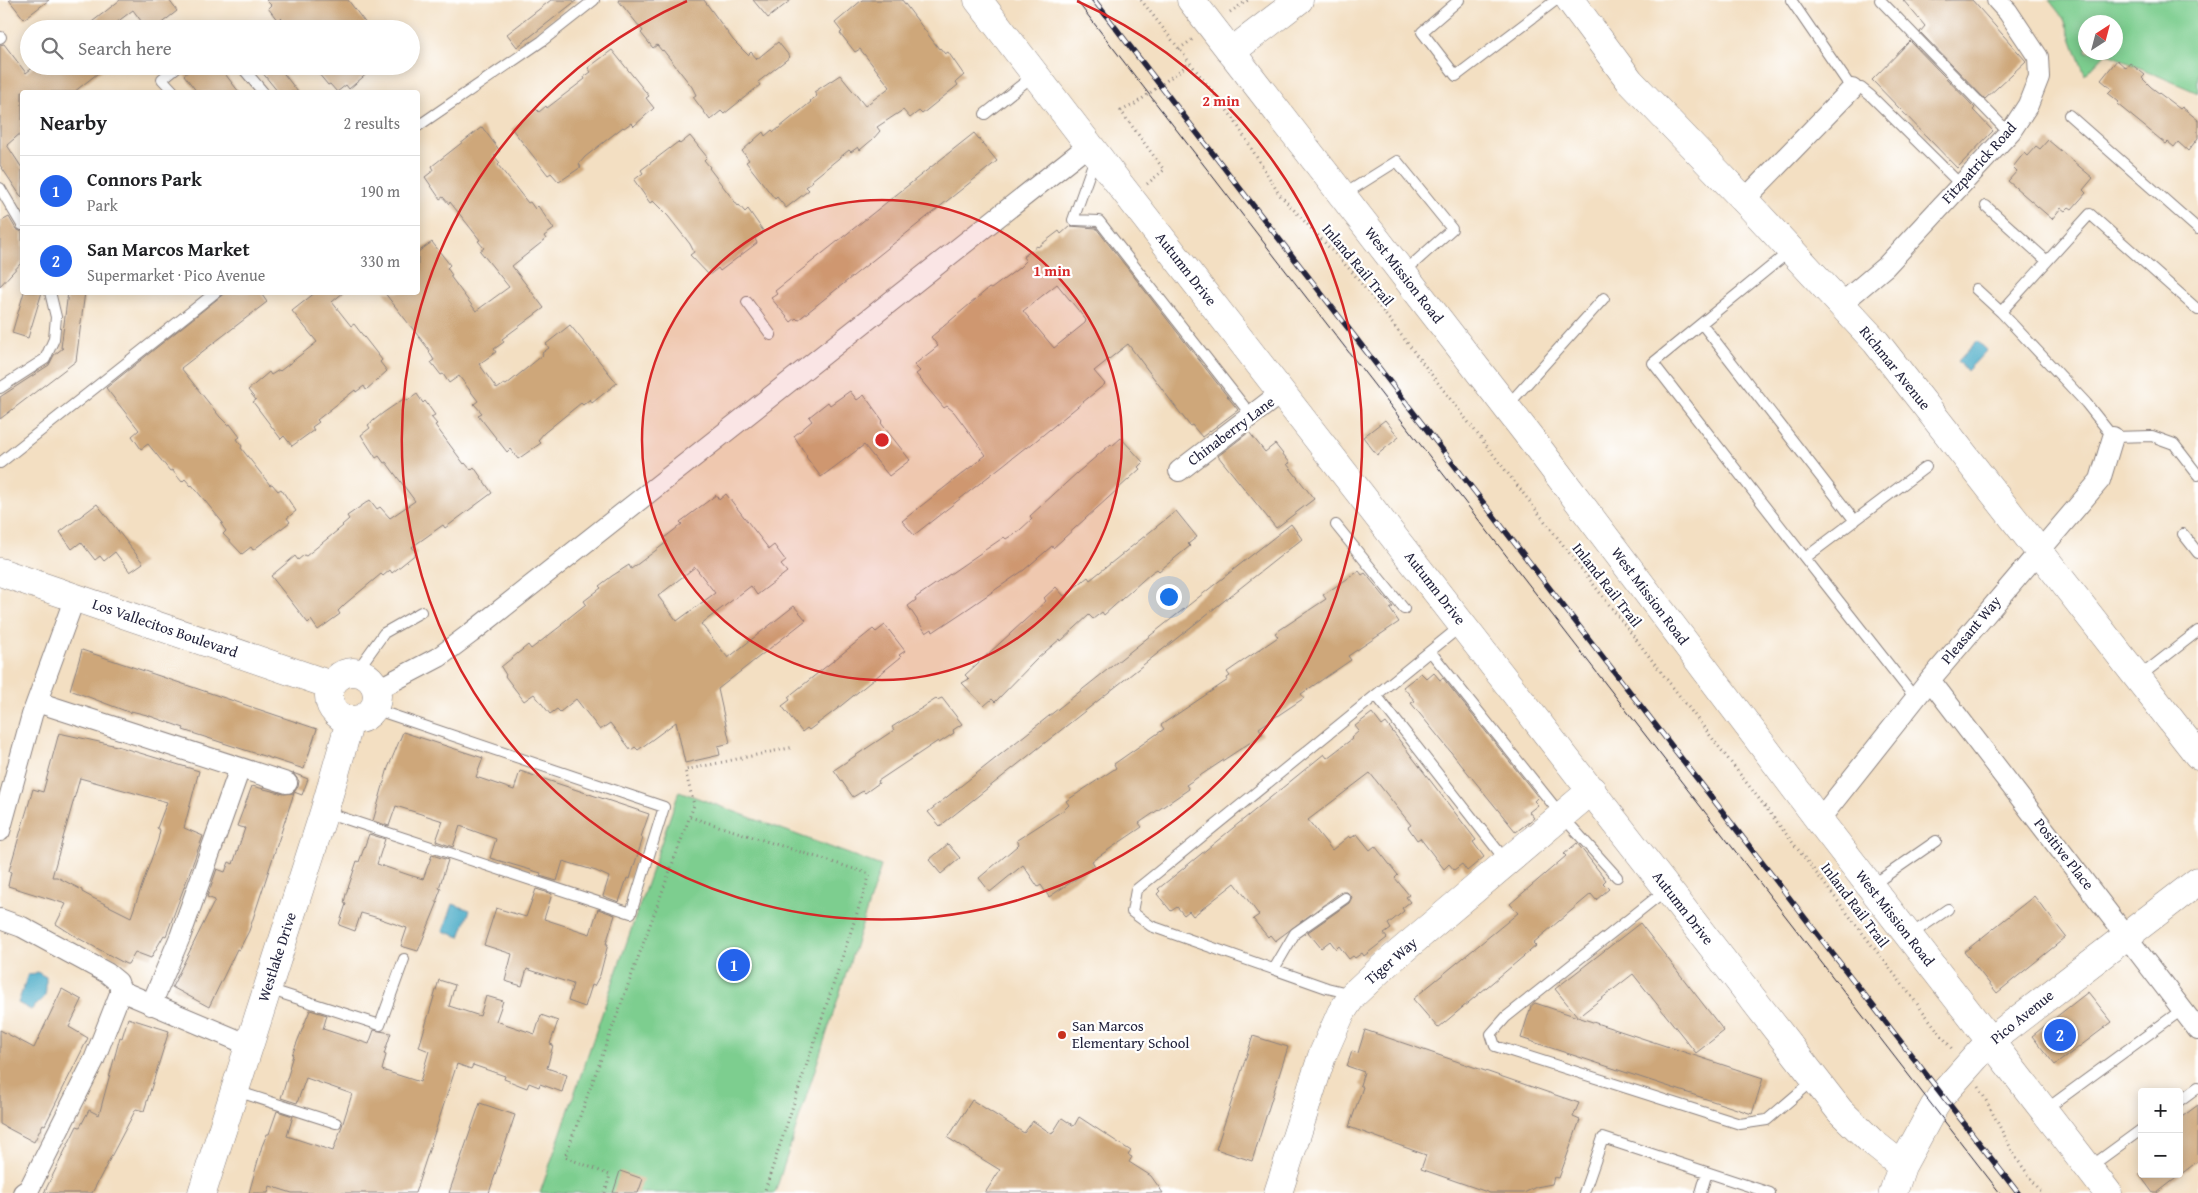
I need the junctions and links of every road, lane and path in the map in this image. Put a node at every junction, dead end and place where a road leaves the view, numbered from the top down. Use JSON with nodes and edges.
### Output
{"nodes":[{"id":1,"x":594,"y":0,"type":"edge"},
{"id":2,"x":978,"y":0,"type":"edge"},
{"id":3,"x":1142,"y":0,"type":"edge"},
{"id":4,"x":1191,"y":0,"type":"edge"},
{"id":5,"x":1299,"y":0,"type":"edge"},
{"id":6,"x":1459,"y":0,"type":"edge"},
{"id":7,"x":1556,"y":0,"type":"edge"},
{"id":8,"x":1570,"y":0,"type":"edge"},
{"id":9,"x":1791,"y":0,"type":"edge"},
{"id":10,"x":1880,"y":0,"type":"edge"},
{"id":11,"x":1997,"y":0,"type":"edge"},
{"id":12,"x":1231,"y":52,"type":"junction"},
{"id":13,"x":1190,"y":63,"type":"junction"},
{"id":14,"x":1035,"y":74,"type":"junction"},
{"id":15,"x":168,"y":75,"type":"edge"},
{"id":16,"x":249,"y":75,"type":"edge"},
{"id":17,"x":1852,"y":89,"type":"junction"},
{"id":18,"x":172,"y":90,"type":"edge"},
{"id":19,"x":261,"y":90,"type":"edge"},
{"id":20,"x":985,"y":114,"type":"dead end"},
{"id":21,"x":2069,"y":115,"type":"dead end"},
{"id":22,"x":420,"y":125,"type":"edge"},
{"id":23,"x":2009,"y":133,"type":"junction"},
{"id":24,"x":1093,"y":150,"type":"junction"},
{"id":25,"x":1960,"y":184,"type":"junction"},
{"id":26,"x":0,"y":188,"type":"edge"},
{"id":27,"x":1143,"y":188,"type":"dead end"},
{"id":28,"x":1343,"y":196,"type":"junction"},
{"id":29,"x":1744,"y":200,"type":"junction"},
{"id":30,"x":1986,"y":206,"type":"dead end"},
{"id":31,"x":20,"y":222,"type":"edge"},
{"id":32,"x":2198,"y":229,"type":"edge"},
{"id":33,"x":1791,"y":250,"type":"junction"},
{"id":34,"x":2047,"y":261,"type":"junction"},
{"id":35,"x":1403,"y":273,"type":"junction"},
{"id":36,"x":1976,"y":289,"type":"dead end"},
{"id":37,"x":51,"y":295,"type":"edge"},
{"id":38,"x":212,"y":295,"type":"edge"},
{"id":39,"x":1604,"y":298,"type":"dead end"},
{"id":40,"x":747,"y":302,"type":"dead end"},
{"id":41,"x":1841,"y":304,"type":"junction"},
{"id":42,"x":2198,"y":310,"type":"edge"},
{"id":43,"x":2001,"y":312,"type":"junction"},
{"id":44,"x":1702,"y":324,"type":"junction"},
{"id":45,"x":771,"y":335,"type":"dead end"},
{"id":46,"x":0,"y":388,"type":"edge"},
{"id":47,"x":1282,"y":392,"type":"junction"},
{"id":48,"x":1506,"y":406,"type":"junction"},
{"id":49,"x":1251,"y":415,"type":"junction"},
{"id":50,"x":2114,"y":437,"type":"junction"},
{"id":51,"x":0,"y":463,"type":"edge"},
{"id":52,"x":1926,"y":467,"type":"dead end"},
{"id":53,"x":1179,"y":471,"type":"dead end"},
{"id":54,"x":2198,"y":475,"type":"edge"},
{"id":55,"x":1855,"y":521,"type":"junction"},
{"id":56,"x":1336,"y":525,"type":"dead end"},
{"id":57,"x":2183,"y":534,"type":"dead end"},
{"id":58,"x":2039,"y":550,"type":"junction"},
{"id":59,"x":2198,"y":553,"type":"edge"},
{"id":60,"x":1805,"y":558,"type":"junction"},
{"id":61,"x":0,"y":572,"type":"edge"},
{"id":62,"x":75,"y":597,"type":"junction"},
{"id":63,"x":1404,"y":609,"type":"dead end"},
{"id":64,"x":421,"y":612,"type":"dead end"},
{"id":65,"x":1463,"y":625,"type":"junction"},
{"id":66,"x":2198,"y":631,"type":"edge"},
{"id":67,"x":1430,"y":651,"type":"junction"},
{"id":68,"x":356,"y":672,"type":"junction"},
{"id":69,"x":2138,"y":678,"type":"junction"},
{"id":70,"x":1930,"y":680,"type":"junction"},
{"id":71,"x":331,"y":685,"type":"junction"},
{"id":72,"x":1376,"y":695,"type":"junction"},
{"id":73,"x":1915,"y":698,"type":"junction"},
{"id":74,"x":375,"y":699,"type":"junction"},
{"id":75,"x":37,"y":702,"type":"junction"},
{"id":76,"x":350,"y":721,"type":"junction"},
{"id":77,"x":794,"y":747,"type":"dead end"},
{"id":78,"x":2198,"y":755,"type":"edge"},
{"id":79,"x":240,"y":768,"type":"junction"},
{"id":80,"x":287,"y":783,"type":"dead end"},
{"id":81,"x":1592,"y":790,"type":"junction"},
{"id":82,"x":324,"y":812,"type":"junction"},
{"id":83,"x":1562,"y":816,"type":"junction"},
{"id":84,"x":690,"y":817,"type":"junction"},
{"id":85,"x":1819,"y":820,"type":"junction"},
{"id":86,"x":0,"y":831,"type":"edge"},
{"id":87,"x":1936,"y":840,"type":"dead end"},
{"id":88,"x":1507,"y":862,"type":"junction"},
{"id":89,"x":1617,"y":877,"type":"dead end"},
{"id":90,"x":2198,"y":880,"type":"edge"},
{"id":91,"x":1870,"y":886,"type":"junction"},
{"id":92,"x":1668,"y":889,"type":"junction"},
{"id":93,"x":1345,"y":898,"type":"dead end"},
{"id":94,"x":1948,"y":909,"type":"dead end"},
{"id":95,"x":1,"y":922,"type":"edge"},
{"id":96,"x":2126,"y":934,"type":"junction"},
{"id":97,"x":1909,"y":935,"type":"junction"},
{"id":98,"x":404,"y":959,"type":"dead end"},
{"id":99,"x":1274,"y":969,"type":"junction"},
{"id":100,"x":267,"y":989,"type":"junction"},
{"id":101,"x":121,"y":991,"type":"junction"},
{"id":102,"x":1353,"y":994,"type":"junction"},
{"id":103,"x":151,"y":1005,"type":"junction"},
{"id":104,"x":2183,"y":1009,"type":"junction"},
{"id":105,"x":2198,"y":1030,"type":"edge"},
{"id":106,"x":1990,"y":1041,"type":"junction"},
{"id":107,"x":249,"y":1045,"type":"junction"},
{"id":108,"x":1965,"y":1068,"type":"junction"},
{"id":109,"x":1816,"y":1079,"type":"junction"},
{"id":110,"x":2198,"y":1087,"type":"edge"},
{"id":111,"x":235,"y":1091,"type":"junction"},
{"id":112,"x":2183,"y":1098,"type":"edge"},
{"id":113,"x":2045,"y":1111,"type":"junction"},
{"id":114,"x":336,"y":1124,"type":"dead end"},
{"id":115,"x":2138,"y":1132,"type":"edge"},
{"id":116,"x":1902,"y":1166,"type":"junction"},
{"id":117,"x":2089,"y":1168,"type":"junction"},
{"id":118,"x":1707,"y":1172,"type":"junction"},
{"id":119,"x":24,"y":1193,"type":"edge"},
{"id":120,"x":202,"y":1193,"type":"edge"},
{"id":121,"x":605,"y":1193,"type":"edge"},
{"id":122,"x":764,"y":1193,"type":"edge"},
{"id":123,"x":1278,"y":1193,"type":"edge"},
{"id":124,"x":1585,"y":1193,"type":"edge"},
{"id":125,"x":1701,"y":1193,"type":"edge"},
{"id":126,"x":1770,"y":1193,"type":"edge"},
{"id":127,"x":1893,"y":1193,"type":"edge"},
{"id":128,"x":2042,"y":1193,"type":"edge"},
{"id":129,"x":2108,"y":1193,"type":"edge"}],
"edges":[{"from":1,"to":22,"type":"lane"},
{"from":2,"to":14,"type":"street","name":"Autumn Drive"},
{"from":3,"to":13,"type":"path","name":"Inland Rail Trail"},
{"from":4,"to":12,"type":"street","name":"West Mission Road"},
{"from":5,"to":12,"type":"street"},
{"from":6,"to":7,"type":"lane"},
{"from":8,"to":29,"type":"street","name":"Richmar Avenue"},
{"from":9,"to":17,"type":"lane"},
{"from":10,"to":23,"type":"lane"},
{"from":11,"to":23,"type":"street","name":"Fitzpatrick Road"},
{"from":12,"to":28,"type":"street","name":"West Mission Road"},
{"from":13,"to":27,"type":"path"},
{"from":13,"to":108,"type":"path","name":"Inland Rail Trail"},
{"from":14,"to":20,"type":"lane"},
{"from":14,"to":24,"type":"street","name":"Autumn Drive"},
{"from":15,"to":18,"type":"lane"},
{"from":16,"to":19,"type":"lane"},
{"from":17,"to":25,"type":"lane"},
{"from":17,"to":29,"type":"street"},
{"from":21,"to":32,"type":"lane"},
{"from":23,"to":25,"type":"street","name":"Fitzpatrick Road"},
{"from":24,"to":47,"type":"street","name":"Autumn Drive"},
{"from":24,"to":49,"type":"lane"},
{"from":24,"to":74,"type":"street"},
{"from":25,"to":41,"type":"street","name":"Fitzpatrick Road"},
{"from":26,"to":31,"type":"lane"},
{"from":28,"to":35,"type":"street","name":"West Mission Road"},
{"from":28,"to":35,"type":"lane"},
{"from":29,"to":33,"type":"street","name":"Richmar Avenue"},
{"from":30,"to":34,"type":"lane"},
{"from":33,"to":41,"type":"street","name":"Richmar Avenue"},
{"from":33,"to":44,"type":"lane"},
{"from":34,"to":42,"type":"lane"},
{"from":34,"to":43,"type":"lane"},
{"from":35,"to":48,"type":"street","name":"West Mission Road"},
{"from":36,"to":43,"type":"lane"},
{"from":37,"to":46,"type":"lane"},
{"from":38,"to":51,"type":"lane"},
{"from":39,"to":48,"type":"lane"},
{"from":40,"to":45,"type":"lane"},
{"from":41,"to":58,"type":"street","name":"Richmar Avenue"},
{"from":43,"to":50,"type":"lane"},
{"from":44,"to":55,"type":"lane"},
{"from":44,"to":60,"type":"lane"},
{"from":47,"to":49,"type":"street","name":"Chinaberry Lane"},
{"from":47,"to":65,"type":"street","name":"Autumn Drive"},
{"from":48,"to":85,"type":"street","name":"West Mission Road"},
{"from":49,"to":53,"type":"street","name":"Chinaberry Lane"},
{"from":50,"to":54,"type":"lane"},
{"from":50,"to":58,"type":"street","name":"Pleasant Way"},
{"from":52,"to":55,"type":"lane"},
{"from":55,"to":60,"type":"lane"},
{"from":56,"to":63,"type":"lane"},
{"from":57,"to":59,"type":"lane"},
{"from":58,"to":69,"type":"street","name":"Richmar Avenue"},
{"from":58,"to":70,"type":"street","name":"Pleasant Way"},
{"from":60,"to":73,"type":"lane"},
{"from":61,"to":62,"type":"street","name":"Los Vallecitos Boulevard"},
{"from":62,"to":71,"type":"street","name":"Los Vallecitos Boulevard"},
{"from":62,"to":75,"type":"street"},
{"from":64,"to":68,"type":"lane"},
{"from":65,"to":67,"type":"lane"},
{"from":65,"to":81,"type":"street","name":"Autumn Drive"},
{"from":66,"to":69,"type":"lane"},
{"from":67,"to":72,"type":"lane"},
{"from":67,"to":83,"type":"lane"},
{"from":68,"to":71,"type":"street"},
{"from":68,"to":74,"type":"street"},
{"from":69,"to":78,"type":"street","name":"Richmar Avenue"},
{"from":70,"to":73,"type":"street","name":"Pleasant Way"},
{"from":70,"to":96,"type":"street","name":"Positive Place"},
{"from":71,"to":76,"type":"street"},
{"from":72,"to":88,"type":"lane"},
{"from":72,"to":99,"type":"lane"},
{"from":73,"to":85,"type":"street","name":"Pleasant Way"},
{"from":74,"to":76,"type":"street"},
{"from":74,"to":82,"type":"lane"},
{"from":75,"to":79,"type":"street"},
{"from":75,"to":86,"type":"street"},
{"from":76,"to":82,"type":"street","name":"Westlake Drive"},
{"from":77,"to":84,"type":"path"},
{"from":79,"to":80,"type":"street"},
{"from":79,"to":103,"type":"street"},
{"from":81,"to":83,"type":"street","name":"Tiger Way"},
{"from":81,"to":92,"type":"street","name":"Autumn Drive"},
{"from":82,"to":100,"type":"street","name":"Westlake Drive"},
{"from":83,"to":88,"type":"street","name":"Tiger Way"},
{"from":83,"to":89,"type":"lane"},
{"from":84,"to":121,"type":"path"},
{"from":84,"to":122,"type":"path"},
{"from":85,"to":91,"type":"street","name":"West Mission Road"},
{"from":87,"to":91,"type":"lane"},
{"from":88,"to":102,"type":"street","name":"Tiger Way"},
{"from":90,"to":96,"type":"street","name":"Pico Avenue"},
{"from":91,"to":97,"type":"street","name":"West Mission Road"},
{"from":92,"to":109,"type":"street","name":"Autumn Drive"},
{"from":92,"to":109,"type":"lane"},
{"from":93,"to":99,"type":"lane"},
{"from":94,"to":97,"type":"lane"},
{"from":95,"to":101,"type":"street"},
{"from":96,"to":104,"type":"street","name":"Positive Place"},
{"from":96,"to":106,"type":"street","name":"Pico Avenue"},
{"from":97,"to":106,"type":"street","name":"West Mission Road"},
{"from":98,"to":100,"type":"lane"},
{"from":99,"to":102,"type":"lane"},
{"from":100,"to":107,"type":"street","name":"Westlake Drive"},
{"from":101,"to":103,"type":"street"},
{"from":101,"to":119,"type":"street"},
{"from":102,"to":123,"type":"street","name":"Tiger Way"},
{"from":103,"to":107,"type":"street"},
{"from":104,"to":105,"type":"street","name":"Positive Place"},
{"from":104,"to":113,"type":"lane"},
{"from":106,"to":108,"type":"street","name":"Pico Avenue"},
{"from":106,"to":113,"type":"street","name":"West Mission Road"},
{"from":107,"to":111,"type":"street","name":"Westlake Drive"},
{"from":108,"to":116,"type":"street","name":"Pico Avenue"},
{"from":108,"to":128,"type":"path","name":"Inland Rail Trail"},
{"from":109,"to":116,"type":"street","name":"Autumn Drive"},
{"from":110,"to":112,"type":"lane"},
{"from":111,"to":114,"type":"lane"},
{"from":111,"to":120,"type":"street","name":"Westlake Drive"},
{"from":113,"to":117,"type":"street","name":"West Mission Road"},
{"from":115,"to":117,"type":"lane"},
{"from":116,"to":127,"type":"street","name":"Pico Avenue"},
{"from":117,"to":129,"type":"street","name":"West Mission Road"},
{"from":118,"to":124,"type":"lane"},
{"from":118,"to":125,"type":"lane"},
{"from":118,"to":126,"type":"lane"}]}
